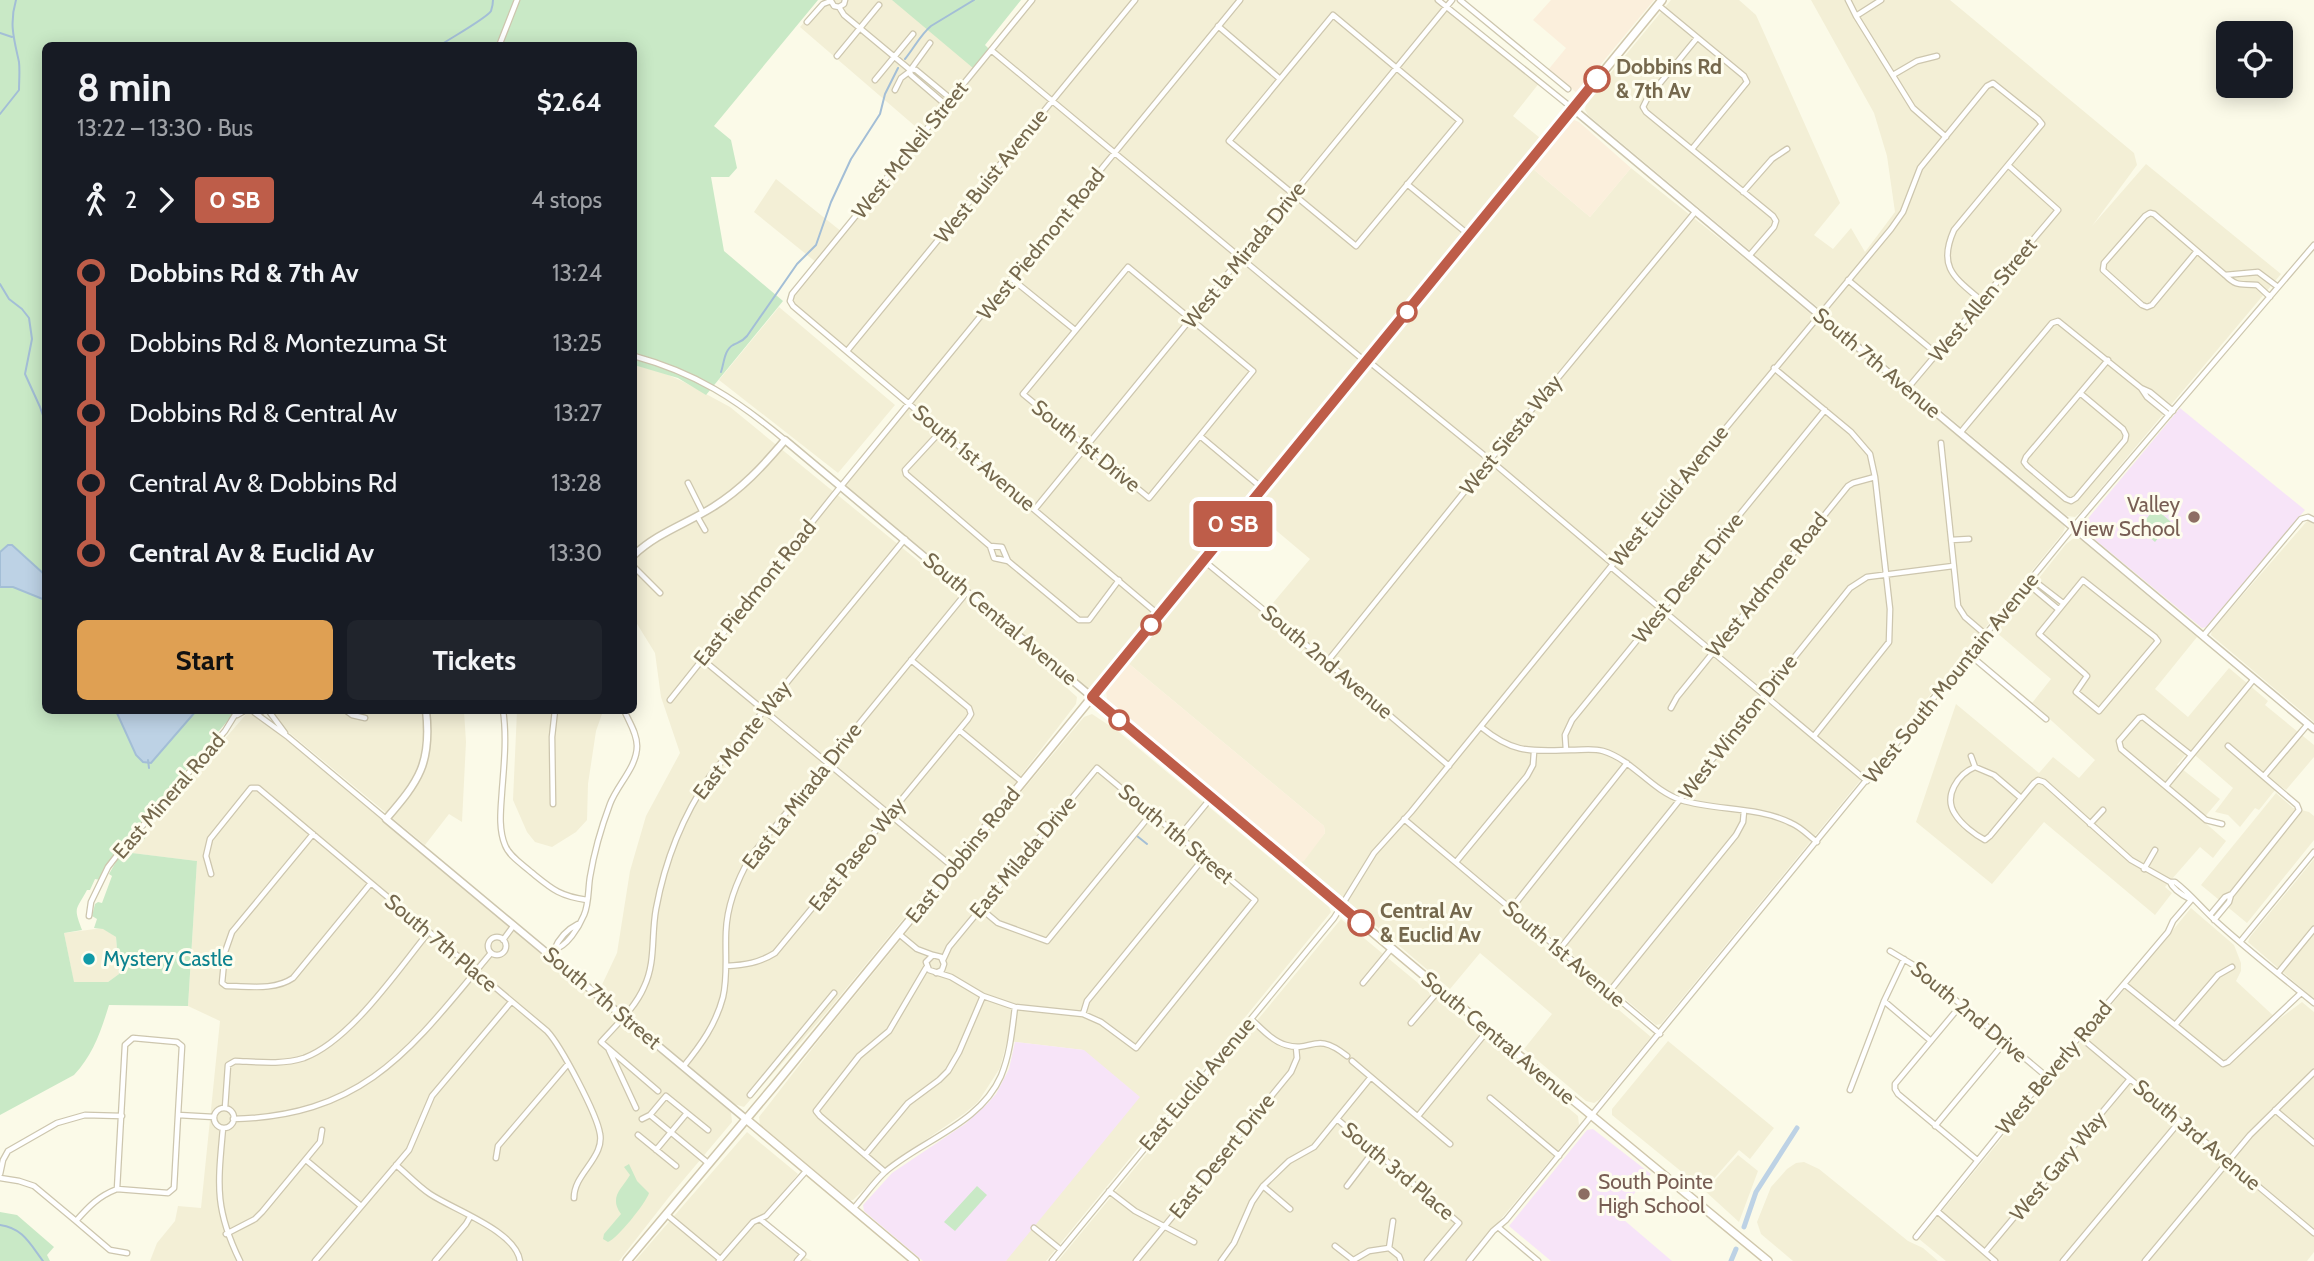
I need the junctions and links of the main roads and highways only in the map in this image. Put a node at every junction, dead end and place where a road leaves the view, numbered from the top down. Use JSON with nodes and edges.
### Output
{"nodes":[{"id":1,"x":1660,"y":3,"type":"edge"},
{"id":2,"x":1092,"y":697,"type":"junction"},
{"id":3,"x":746,"y":1119,"type":"junction"},
{"id":4,"x":627,"y":1261,"type":"edge"},
{"id":5,"x":915,"y":1261,"type":"edge"},
{"id":6,"x":1768,"y":1261,"type":"edge"}],
"edges":[{"from":1,"to":2,"type":"main road","name":"East Dobbins Road"},
{"from":2,"to":3,"type":"main road","name":"East Dobbins Road"},
{"from":2,"to":6,"type":"main road","name":"South Central Avenue"},
{"from":3,"to":4,"type":"main road","name":"East Dobbins Road"},
{"from":3,"to":5,"type":"main road","name":"South 7th Street"}]}
